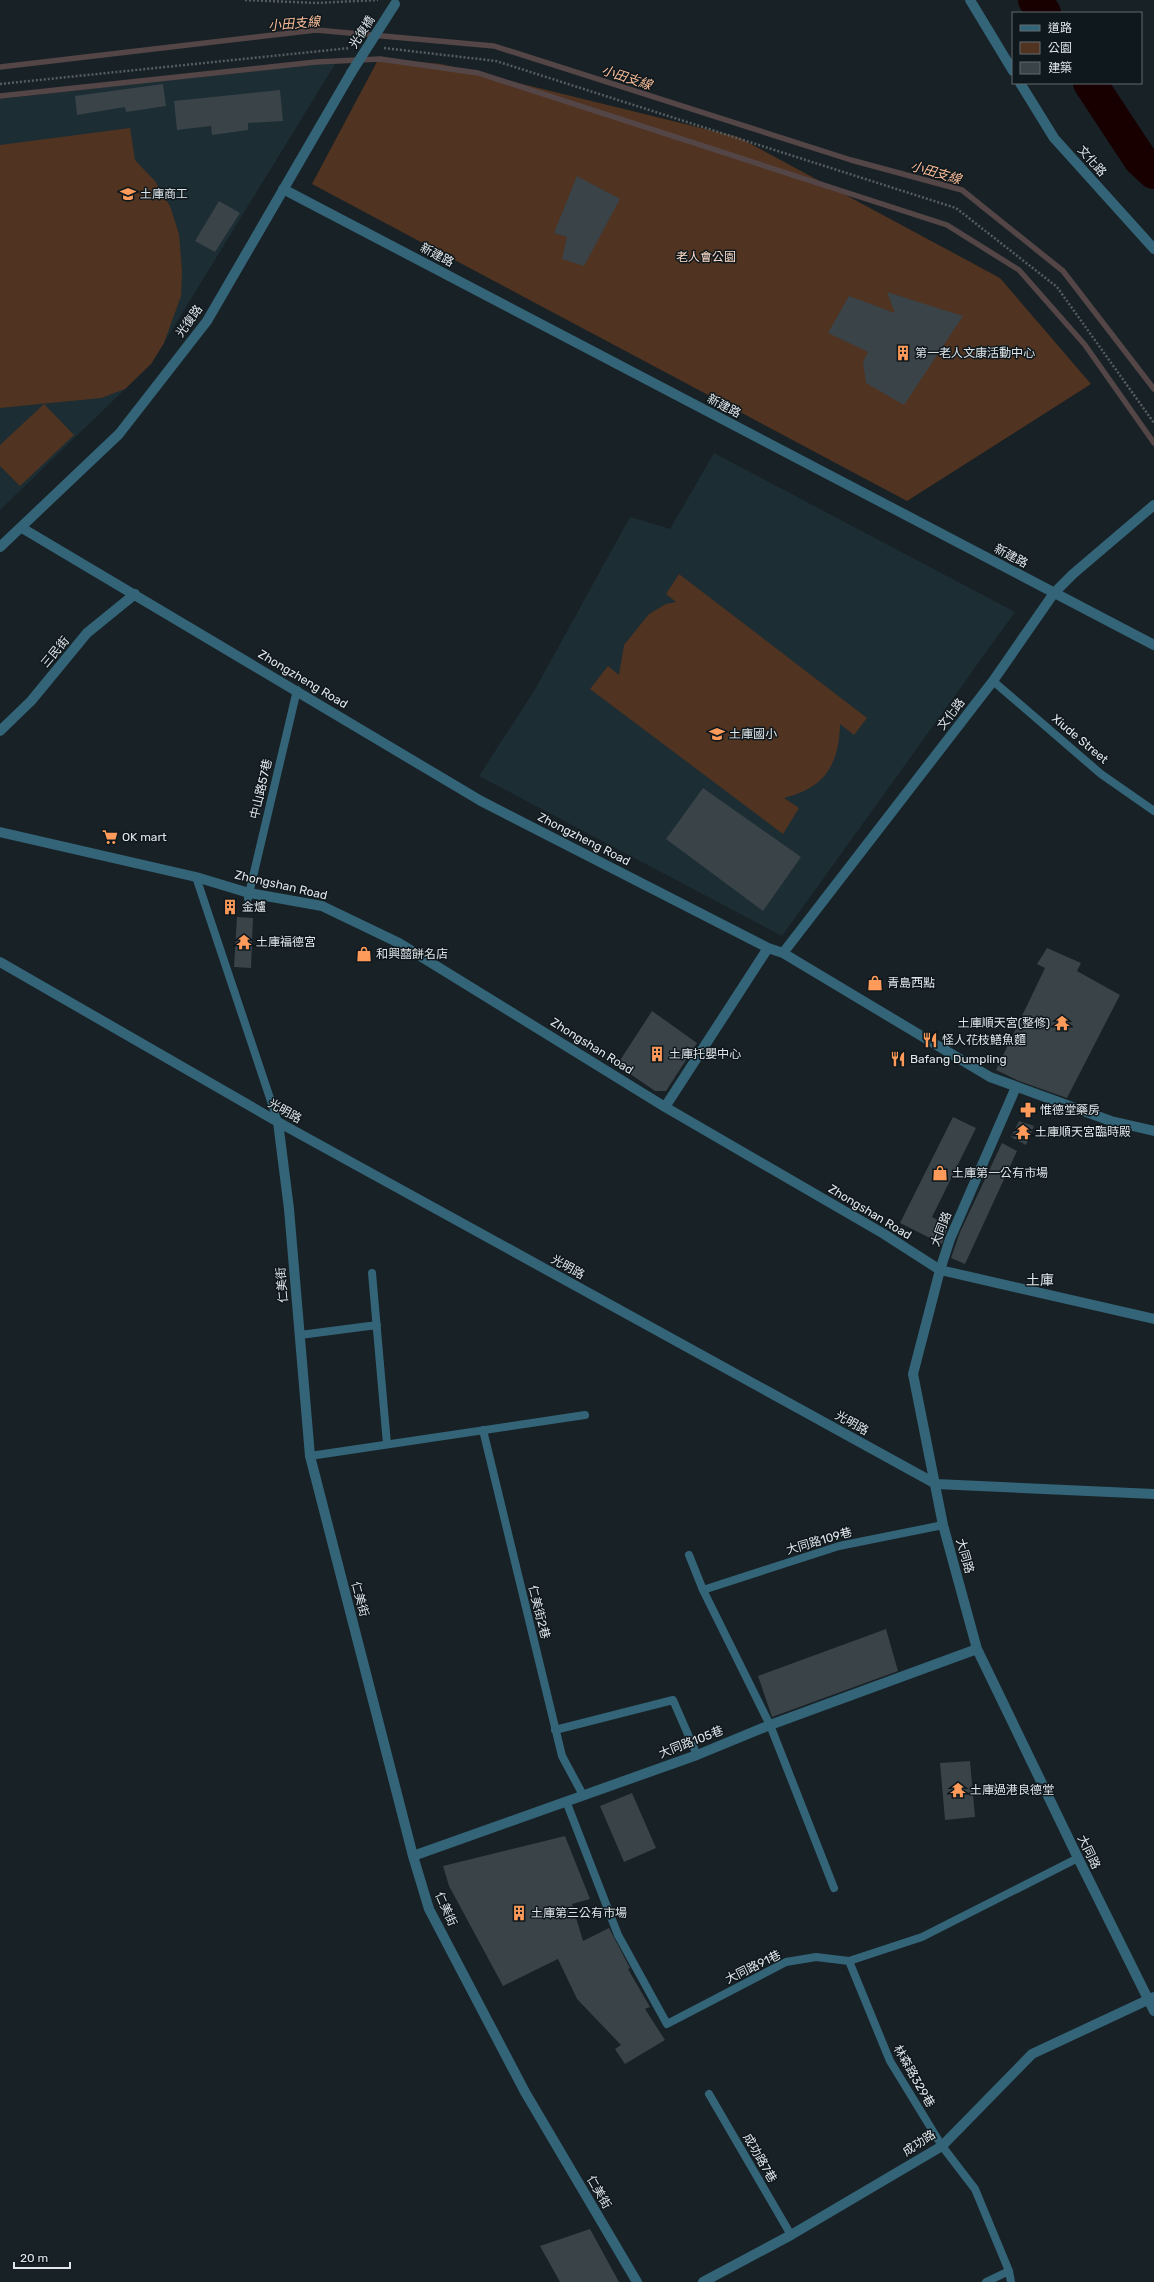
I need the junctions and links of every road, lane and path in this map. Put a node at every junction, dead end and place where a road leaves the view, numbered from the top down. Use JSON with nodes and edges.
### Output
{"nodes":[{"id":1,"x":245,"y":0,"type":"edge"},
{"id":2,"x":378,"y":0,"type":"edge"},
{"id":3,"x":970,"y":0,"type":"edge"},
{"id":4,"x":397,"y":2,"type":"edge"},
{"id":5,"x":368,"y":46,"type":"junction"},
{"id":6,"x":1012,"y":69,"type":"edge"},
{"id":7,"x":351,"y":73,"type":"joint"},
{"id":8,"x":0,"y":84,"type":"edge"},
{"id":9,"x":1021,"y":84,"type":"edge"},
{"id":10,"x":282,"y":189,"type":"junction"},
{"id":11,"x":1154,"y":249,"type":"edge"},
{"id":12,"x":1154,"y":423,"type":"edge"},
{"id":13,"x":1154,"y":505,"type":"edge"},
{"id":14,"x":22,"y":528,"type":"junction"},
{"id":15,"x":0,"y":548,"type":"edge"},
{"id":16,"x":1054,"y":593,"type":"junction"},
{"id":17,"x":135,"y":594,"type":"junction"},
{"id":18,"x":1154,"y":645,"type":"edge"},
{"id":19,"x":993,"y":681,"type":"junction"},
{"id":20,"x":297,"y":690,"type":"junction"},
{"id":21,"x":0,"y":731,"type":"edge"},
{"id":22,"x":1154,"y":811,"type":"edge"},
{"id":23,"x":0,"y":832,"type":"edge"},
{"id":24,"x":196,"y":877,"type":"junction"},
{"id":25,"x":248,"y":896,"type":"junction"},
{"id":26,"x":768,"y":948,"type":"junction"},
{"id":27,"x":783,"y":953,"type":"junction"},
{"id":28,"x":0,"y":962,"type":"edge"},
{"id":29,"x":1016,"y":1087,"type":"junction"},
{"id":30,"x":665,"y":1107,"type":"junction"},
{"id":31,"x":278,"y":1122,"type":"junction"},
{"id":32,"x":1154,"y":1131,"type":"edge"},
{"id":33,"x":940,"y":1270,"type":"junction"},
{"id":34,"x":372,"y":1273,"type":"dead end"},
{"id":35,"x":1154,"y":1319,"type":"edge"},
{"id":36,"x":377,"y":1325,"type":"junction"},
{"id":37,"x":300,"y":1335,"type":"junction"},
{"id":38,"x":585,"y":1415,"type":"dead end"},
{"id":39,"x":483,"y":1430,"type":"junction"},
{"id":40,"x":387,"y":1444,"type":"junction"},
{"id":41,"x":310,"y":1456,"type":"junction"},
{"id":42,"x":936,"y":1484,"type":"junction"},
{"id":43,"x":1154,"y":1494,"type":"edge"},
{"id":44,"x":943,"y":1526,"type":"junction"},
{"id":45,"x":688,"y":1555,"type":"dead end"},
{"id":46,"x":703,"y":1590,"type":"junction"},
{"id":47,"x":977,"y":1649,"type":"junction"},
{"id":48,"x":770,"y":1725,"type":"junction"},
{"id":49,"x":555,"y":1730,"type":"junction"},
{"id":50,"x":697,"y":1755,"type":"junction"},
{"id":51,"x":583,"y":1795,"type":"junction"},
{"id":52,"x":566,"y":1801,"type":"junction"},
{"id":53,"x":413,"y":1856,"type":"junction"},
{"id":54,"x":1078,"y":1858,"type":"junction"},
{"id":55,"x":834,"y":1888,"type":"dead end"},
{"id":56,"x":849,"y":1961,"type":"junction"},
{"id":57,"x":1151,"y":1998,"type":"edge"},
{"id":58,"x":1154,"y":2011,"type":"edge"},
{"id":59,"x":709,"y":2094,"type":"dead end"},
{"id":60,"x":942,"y":2146,"type":"junction"},
{"id":61,"x":791,"y":2235,"type":"junction"},
{"id":62,"x":1009,"y":2270,"type":"junction"},
{"id":63,"x":637,"y":2282,"type":"edge"},
{"id":64,"x":703,"y":2282,"type":"edge"},
{"id":65,"x":986,"y":2282,"type":"edge"},
{"id":66,"x":1011,"y":2282,"type":"edge"}],
"edges":[{"from":1,"to":2,"type":"path"},
{"from":3,"to":6,"type":"street"},
{"from":4,"to":5,"type":"street","name":"光復橋","bridge":true},
{"from":5,"to":7,"type":"street","name":"光復橋","bridge":true},
{"from":5,"to":8,"type":"path"},
{"from":5,"to":12,"type":"path"},
{"from":7,"to":10,"type":"street","name":"光復路"},
{"from":9,"to":11,"type":"street","name":"文化路"},
{"from":10,"to":14,"type":"street","name":"光復路"},
{"from":10,"to":16,"type":"street","name":"新建路"},
{"from":13,"to":16,"type":"street","name":"文化路"},
{"from":14,"to":15,"type":"street","name":"光復路"},
{"from":14,"to":17,"type":"street","name":"Zhongzheng Road"},
{"from":16,"to":18,"type":"street","name":"新建路"},
{"from":16,"to":19,"type":"street","name":"文化路"},
{"from":17,"to":20,"type":"street","name":"Zhongzheng Road"},
{"from":17,"to":21,"type":"street","name":"三民街"},
{"from":19,"to":22,"type":"lane","name":"Xiude Street"},
{"from":19,"to":27,"type":"street","name":"文化路"},
{"from":20,"to":25,"type":"lane","name":"中山路57巷"},
{"from":20,"to":26,"type":"street","name":"Zhongzheng Road"},
{"from":23,"to":24,"type":"street","name":"Zhongshan Road"},
{"from":24,"to":25,"type":"street","name":"Zhongshan Road"},
{"from":24,"to":31,"type":"lane","name":"仁美街"},
{"from":25,"to":30,"type":"street","name":"Zhongshan Road"},
{"from":26,"to":27,"type":"street","name":"Zhongzheng Road"},
{"from":26,"to":30,"type":"street"},
{"from":27,"to":29,"type":"street","name":"Zhongzheng Road"},
{"from":28,"to":31,"type":"street","name":"光明路"},
{"from":29,"to":32,"type":"street","name":"Zhongzheng Road"},
{"from":29,"to":33,"type":"street","name":"大同路"},
{"from":30,"to":33,"type":"street","name":"Zhongshan Road"},
{"from":31,"to":37,"type":"street","name":"仁美街"},
{"from":31,"to":42,"type":"street","name":"光明路"},
{"from":33,"to":35,"type":"street","name":"Zhongshan Road"},
{"from":33,"to":42,"type":"street","name":"大同路"},
{"from":34,"to":36,"type":"lane"},
{"from":36,"to":37,"type":"lane"},
{"from":36,"to":40,"type":"lane"},
{"from":37,"to":41,"type":"street","name":"仁美街"},
{"from":38,"to":39,"type":"lane"},
{"from":39,"to":40,"type":"lane"},
{"from":39,"to":49,"type":"lane","name":"仁美街2巷"},
{"from":40,"to":41,"type":"lane"},
{"from":41,"to":53,"type":"street","name":"仁美街"},
{"from":42,"to":43,"type":"street","name":"光明路"},
{"from":42,"to":44,"type":"street","name":"大同路"},
{"from":44,"to":46,"type":"lane","name":"大同路109巷"},
{"from":44,"to":47,"type":"street","name":"大同路"},
{"from":45,"to":46,"type":"lane"},
{"from":46,"to":48,"type":"lane"},
{"from":47,"to":48,"type":"street","name":"大同路105巷"},
{"from":47,"to":54,"type":"street","name":"大同路"},
{"from":48,"to":50,"type":"street","name":"大同路105巷"},
{"from":48,"to":55,"type":"lane"},
{"from":49,"to":50,"type":"lane"},
{"from":49,"to":51,"type":"lane","name":"仁美街2巷"},
{"from":50,"to":51,"type":"street","name":"大同路105巷"},
{"from":51,"to":52,"type":"street","name":"大同路105巷"},
{"from":52,"to":53,"type":"street","name":"大同路105巷"},
{"from":52,"to":56,"type":"lane","name":"大同路91巷"},
{"from":53,"to":63,"type":"street","name":"仁美街"},
{"from":54,"to":56,"type":"lane","name":"大同路91巷"},
{"from":54,"to":57,"type":"street","name":"大同路"},
{"from":56,"to":60,"type":"lane","name":"林森路329巷"},
{"from":57,"to":58,"type":"street","name":"大同路"},
{"from":57,"to":60,"type":"street","name":"成功路"},
{"from":59,"to":61,"type":"lane","name":"成功路7巷"},
{"from":60,"to":61,"type":"street","name":"成功路"},
{"from":60,"to":62,"type":"lane","name":"林森路329巷"},
{"from":61,"to":64,"type":"street","name":"成功路"},
{"from":62,"to":65,"type":"lane"},
{"from":62,"to":66,"type":"lane","name":"林森路329巷"}]}
